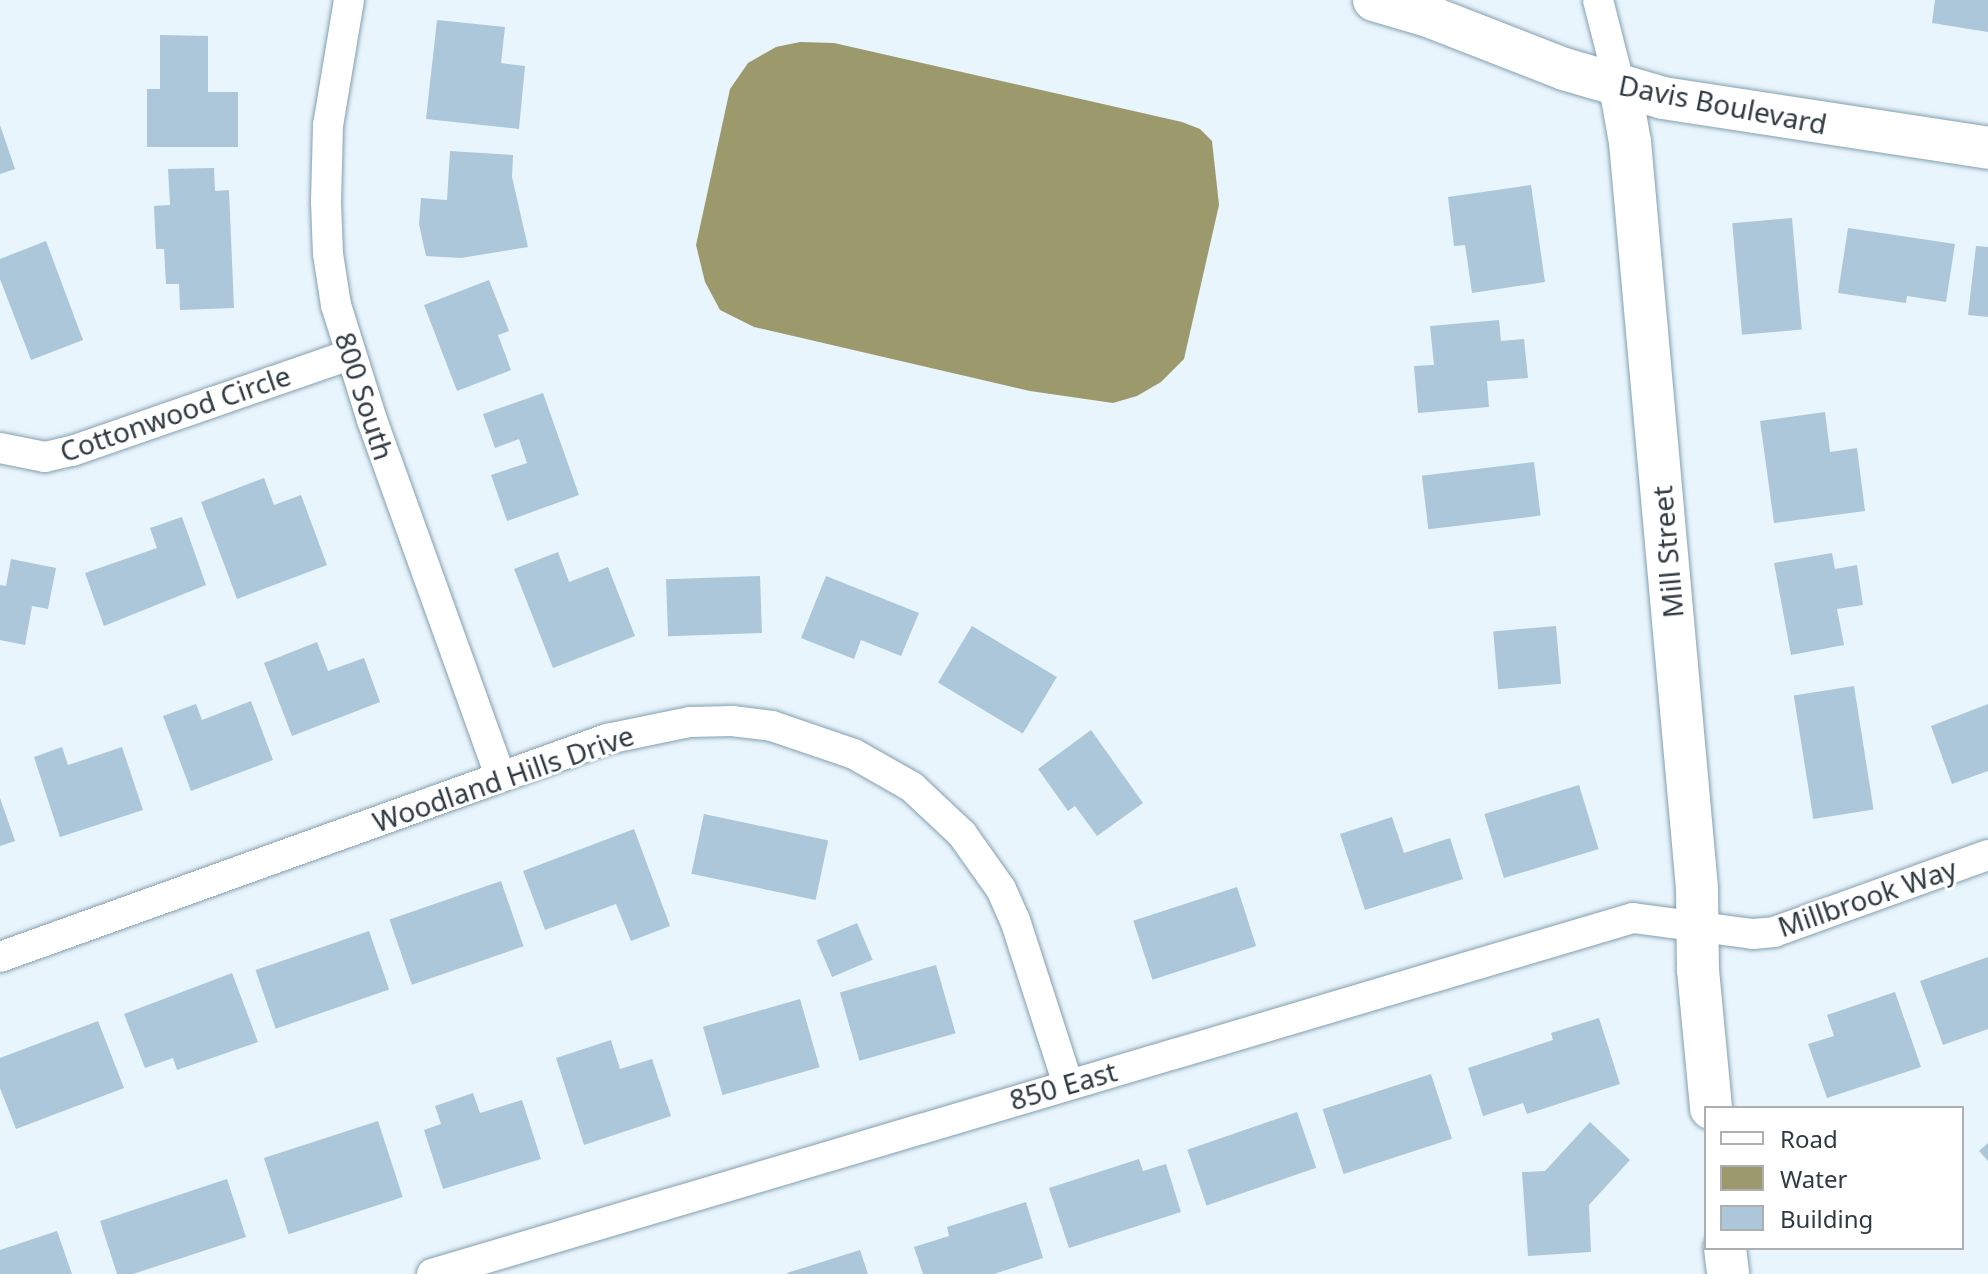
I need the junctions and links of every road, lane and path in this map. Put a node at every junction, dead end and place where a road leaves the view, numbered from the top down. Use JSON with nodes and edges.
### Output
{"nodes":[{"id":1,"x":349,"y":0,"type":"edge"},
{"id":2,"x":1374,"y":0,"type":"edge"},
{"id":3,"x":1598,"y":0,"type":"edge"},
{"id":4,"x":1620,"y":86,"type":"junction"},
{"id":5,"x":1988,"y":148,"type":"edge"},
{"id":6,"x":350,"y":355,"type":"junction"},
{"id":7,"x":0,"y":448,"type":"edge"},
{"id":8,"x":500,"y":776,"type":"junction"},
{"id":9,"x":1988,"y":855,"type":"edge"},
{"id":10,"x":1697,"y":928,"type":"junction"},
{"id":11,"x":0,"y":957,"type":"edge"},
{"id":12,"x":1068,"y":1084,"type":"junction"},
{"id":13,"x":1711,"y":1106,"type":"edge"},
{"id":14,"x":1725,"y":1250,"type":"edge"},
{"id":15,"x":432,"y":1274,"type":"edge"},
{"id":16,"x":1728,"y":1274,"type":"edge"}],
"edges":[{"from":1,"to":6,"type":"street","name":"800 South"},
{"from":2,"to":4,"type":"street","name":"Davis Boulevard"},
{"from":3,"to":4,"type":"street","name":"Mill Street"},
{"from":4,"to":5,"type":"street","name":"Davis Boulevard"},
{"from":4,"to":10,"type":"street","name":"Mill Street"},
{"from":6,"to":7,"type":"street","name":"Cottonwood Circle"},
{"from":6,"to":8,"type":"street","name":"800 South"},
{"from":8,"to":11,"type":"street","name":"Woodland Hills Drive"},
{"from":8,"to":12,"type":"street","name":"Woodland Hills Drive"},
{"from":9,"to":10,"type":"street","name":"Millbrook Way"},
{"from":10,"to":12,"type":"street","name":"850 East"},
{"from":10,"to":13,"type":"street","name":"Mill Street"},
{"from":12,"to":15,"type":"street","name":"850 East"},
{"from":14,"to":16,"type":"street"}]}
